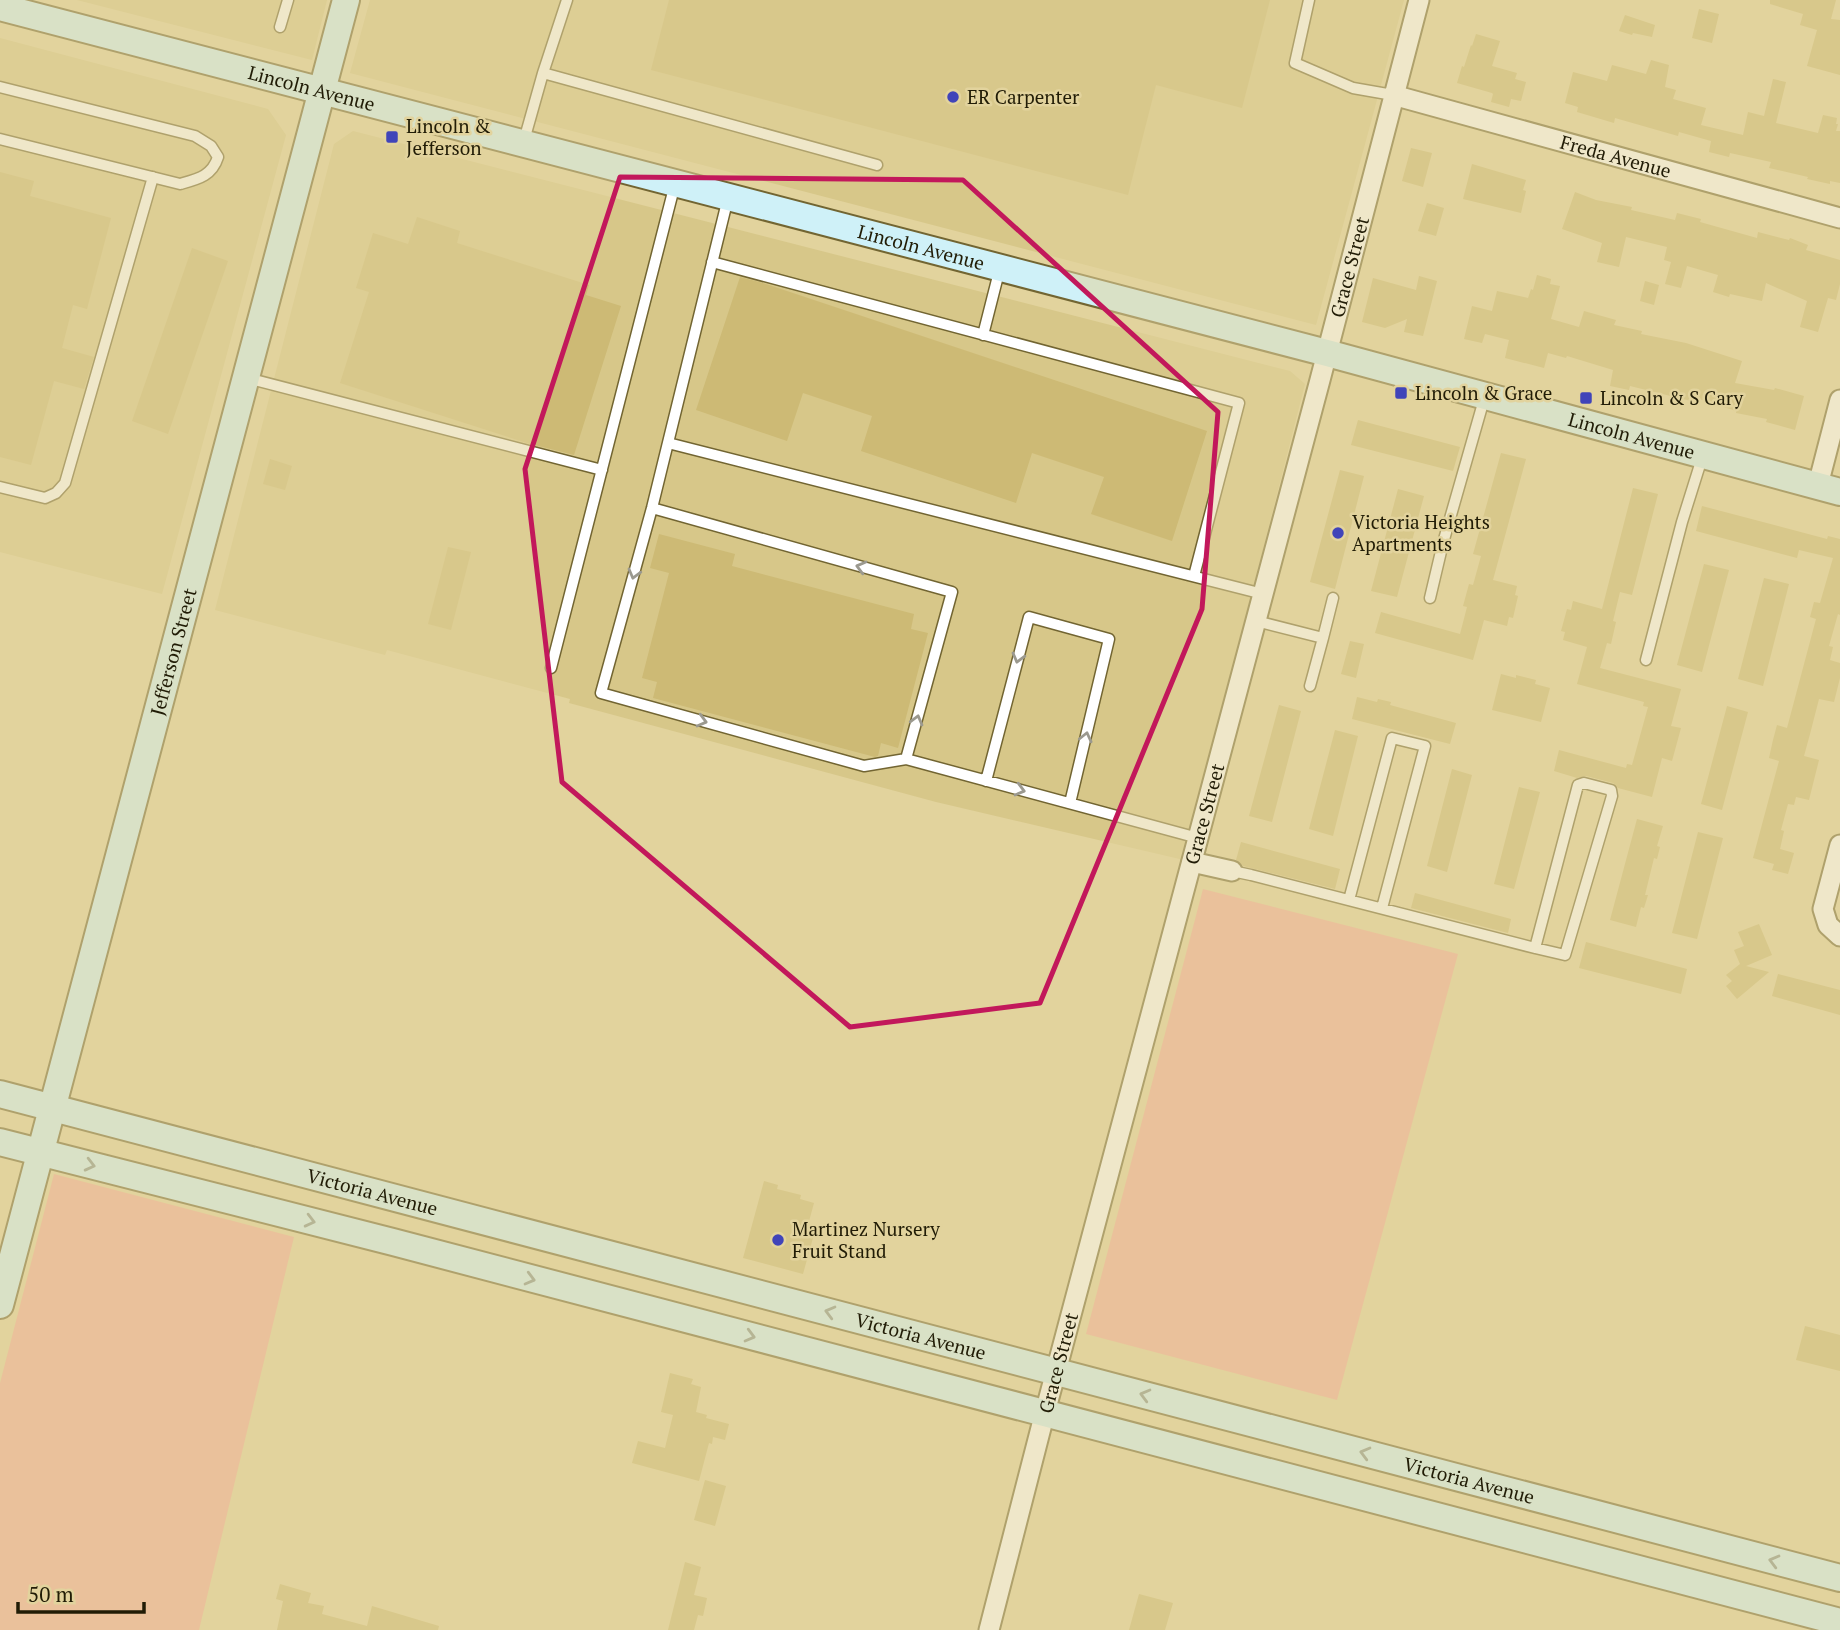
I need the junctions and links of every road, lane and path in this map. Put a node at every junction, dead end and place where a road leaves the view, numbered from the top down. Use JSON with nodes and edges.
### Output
{"nodes":[{"id":1,"x":288,"y":0,"type":"edge"},
{"id":2,"x":345,"y":0,"type":"edge"},
{"id":3,"x":567,"y":0,"type":"edge"},
{"id":4,"x":1309,"y":0,"type":"edge"},
{"id":5,"x":1419,"y":0,"type":"edge"},
{"id":6,"x":0,"y":7,"type":"edge"},
{"id":7,"x":281,"y":27,"type":"dead end"},
{"id":8,"x":543,"y":73,"type":"junction"},
{"id":9,"x":0,"y":88,"type":"edge"},
{"id":10,"x":321,"y":92,"type":"junction"},
{"id":11,"x":1393,"y":95,"type":"junction"},
{"id":12,"x":0,"y":139,"type":"edge"},
{"id":13,"x":523,"y":144,"type":"junction"},
{"id":14,"x":877,"y":165,"type":"dead end"},
{"id":15,"x":153,"y":177,"type":"junction"},
{"id":16,"x":675,"y":184,"type":"junction"},
{"id":17,"x":728,"y":197,"type":"junction"},
{"id":18,"x":1840,"y":218,"type":"edge"},
{"id":19,"x":712,"y":262,"type":"junction"},
{"id":20,"x":1000,"y":268,"type":"junction"},
{"id":21,"x":983,"y":335,"type":"junction"},
{"id":22,"x":1327,"y":353,"type":"junction"},
{"id":23,"x":246,"y":377,"type":"junction"},
{"id":24,"x":1485,"y":396,"type":"junction"},
{"id":25,"x":1840,"y":400,"type":"edge"},
{"id":26,"x":668,"y":443,"type":"junction"},
{"id":27,"x":1703,"y":454,"type":"junction"},
{"id":28,"x":602,"y":470,"type":"junction"},
{"id":29,"x":0,"y":487,"type":"edge"},
{"id":30,"x":1829,"y":489,"type":"edge"},
{"id":31,"x":652,"y":509,"type":"junction"},
{"id":32,"x":1194,"y":576,"type":"junction"},
{"id":33,"x":1263,"y":594,"type":"junction"},
{"id":34,"x":1333,"y":598,"type":"dead end"},
{"id":35,"x":1430,"y":598,"type":"dead end"},
{"id":36,"x":1256,"y":621,"type":"junction"},
{"id":37,"x":1323,"y":638,"type":"junction"},
{"id":38,"x":1646,"y":660,"type":"dead end"},
{"id":39,"x":551,"y":668,"type":"dead end"},
{"id":40,"x":1310,"y":686,"type":"dead end"},
{"id":41,"x":906,"y":759,"type":"junction"},
{"id":42,"x":986,"y":781,"type":"junction"},
{"id":43,"x":1070,"y":803,"type":"junction"},
{"id":44,"x":1198,"y":838,"type":"junction"},
{"id":45,"x":1840,"y":845,"type":"edge"},
{"id":46,"x":1192,"y":862,"type":"junction"},
{"id":47,"x":1232,"y":871,"type":"joint"},
{"id":48,"x":1349,"y":900,"type":"junction"},
{"id":49,"x":1382,"y":908,"type":"junction"},
{"id":50,"x":1834,"y":930,"type":"edge"},
{"id":51,"x":1535,"y":948,"type":"junction"},
{"id":52,"x":0,"y":1094,"type":"edge"},
{"id":53,"x":53,"y":1108,"type":"junction"},
{"id":54,"x":0,"y":1142,"type":"edge"},
{"id":55,"x":41,"y":1152,"type":"junction"},
{"id":56,"x":0,"y":1305,"type":"edge"},
{"id":57,"x":1057,"y":1372,"type":"junction"},
{"id":58,"x":1045,"y":1414,"type":"junction"},
{"id":59,"x":1840,"y":1578,"type":"edge"},
{"id":60,"x":1840,"y":1622,"type":"edge"},
{"id":61,"x":989,"y":1630,"type":"edge"}],
"edges":[{"from":1,"to":7,"type":"lane"},
{"from":2,"to":10,"type":"main road","name":"Jefferson Street"},
{"from":3,"to":8,"type":"lane"},
{"from":4,"to":11,"type":"lane"},
{"from":5,"to":11,"type":"street","name":"Grace Street"},
{"from":6,"to":10,"type":"main road","name":"Lincoln Avenue"},
{"from":8,"to":13,"type":"lane"},
{"from":8,"to":14,"type":"lane"},
{"from":9,"to":15,"type":"lane"},
{"from":10,"to":13,"type":"main road","name":"Lincoln Avenue"},
{"from":10,"to":23,"type":"main road","name":"Jefferson Street"},
{"from":11,"to":18,"type":"street","name":"Freda Avenue"},
{"from":11,"to":22,"type":"street","name":"Grace Street"},
{"from":12,"to":15,"type":"lane"},
{"from":13,"to":16,"type":"main road","name":"Lincoln Avenue"},
{"from":15,"to":29,"type":"lane"},
{"from":16,"to":17,"type":"main road","name":"Lincoln Avenue"},
{"from":16,"to":28,"type":"lane"},
{"from":17,"to":19,"type":"lane"},
{"from":17,"to":20,"type":"main road","name":"Lincoln Avenue"},
{"from":19,"to":21,"type":"lane"},
{"from":19,"to":26,"type":"lane"},
{"from":20,"to":21,"type":"lane"},
{"from":20,"to":22,"type":"main road","name":"Lincoln Avenue"},
{"from":21,"to":32,"type":"lane"},
{"from":22,"to":24,"type":"main road","name":"Lincoln Avenue"},
{"from":22,"to":33,"type":"street","name":"Grace Street"},
{"from":23,"to":28,"type":"lane"},
{"from":23,"to":53,"type":"main road","name":"Jefferson Street"},
{"from":24,"to":27,"type":"main road","name":"Lincoln Avenue"},
{"from":24,"to":35,"type":"lane"},
{"from":25,"to":30,"type":"street"},
{"from":26,"to":31,"type":"lane"},
{"from":26,"to":32,"type":"lane"},
{"from":27,"to":30,"type":"main road","name":"Lincoln Avenue"},
{"from":27,"to":38,"type":"lane"},
{"from":28,"to":39,"type":"lane"},
{"from":41,"to":31,"type":"lane","one_way":true},
{"from":31,"to":41,"type":"lane","one_way":true},
{"from":32,"to":33,"type":"lane"},
{"from":33,"to":36,"type":"street","name":"Grace Street"},
{"from":34,"to":37,"type":"lane"},
{"from":36,"to":37,"type":"lane"},
{"from":36,"to":44,"type":"street","name":"Grace Street"},
{"from":37,"to":40,"type":"lane"},
{"from":41,"to":42,"type":"lane"},
{"from":42,"to":43,"type":"lane","one_way":true},
{"from":43,"to":42,"type":"lane","one_way":true},
{"from":43,"to":44,"type":"lane"},
{"from":44,"to":46,"type":"street","name":"Grace Street"},
{"from":45,"to":50,"type":"street"},
{"from":46,"to":47,"type":"street"},
{"from":46,"to":57,"type":"street","name":"Grace Street"},
{"from":47,"to":48,"type":"lane"},
{"from":48,"to":49,"type":"lane"},
{"from":48,"to":49,"type":"lane"},
{"from":49,"to":51,"type":"lane"},
{"from":51,"to":51,"type":"lane"},
{"from":52,"to":53,"type":"main road","name":"Victoria Avenue"},
{"from":53,"to":55,"type":"main road","name":"Jefferson Street"},
{"from":57,"to":53,"type":"main road","name":"Victoria Avenue","one_way":true},
{"from":54,"to":55,"type":"main road"},
{"from":55,"to":56,"type":"main road","name":"Jefferson Street"},
{"from":55,"to":58,"type":"main road","one_way":true},
{"from":57,"to":58,"type":"street","name":"Grace Street"},
{"from":59,"to":57,"type":"main road","name":"Victoria Avenue","one_way":true},
{"from":58,"to":60,"type":"main road"},
{"from":58,"to":61,"type":"street","name":"Grace Street"}]}
